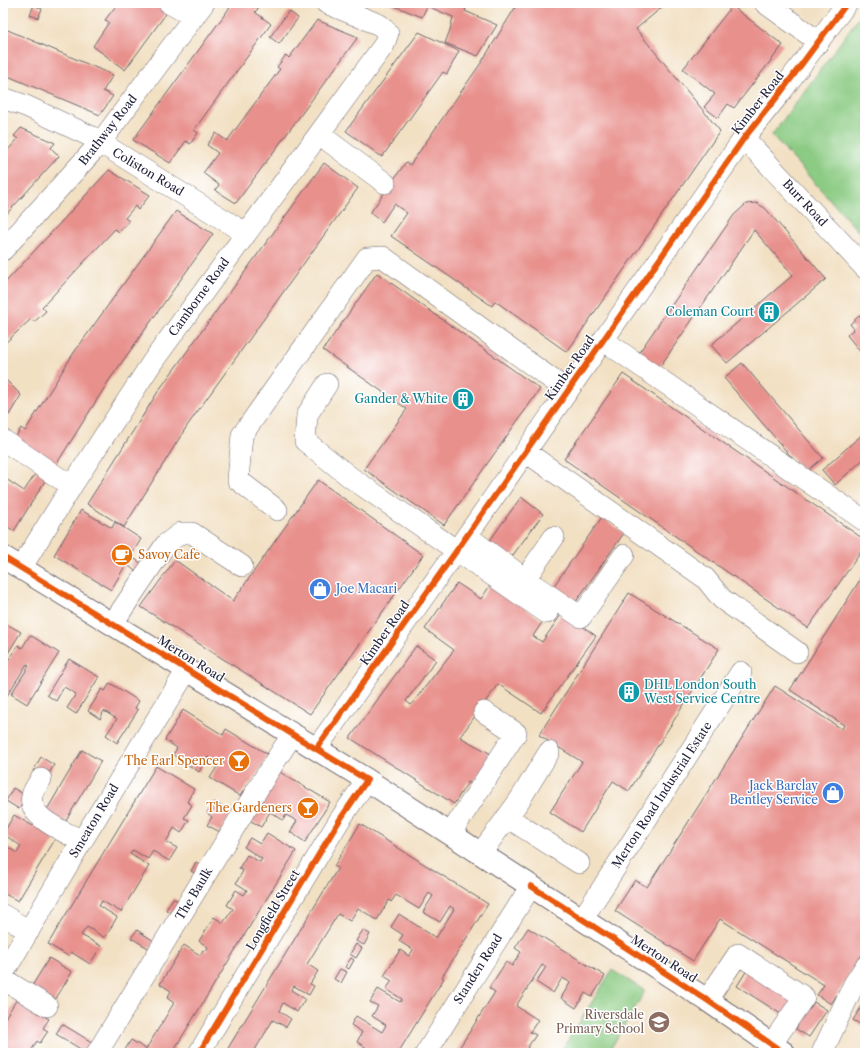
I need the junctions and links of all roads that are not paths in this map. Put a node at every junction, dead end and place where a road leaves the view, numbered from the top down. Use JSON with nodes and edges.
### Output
{"nodes":[{"id":1,"x":169,"y":3,"type":"edge"},
{"id":2,"x":326,"y":3,"type":"edge"},
{"id":3,"x":765,"y":3,"type":"edge"},
{"id":4,"x":847,"y":3,"type":"edge"},
{"id":5,"x":199,"y":10,"type":"edge"},
{"id":6,"x":819,"y":42,"type":"junction"},
{"id":7,"x":3,"y":98,"type":"edge"},
{"id":8,"x":319,"y":134,"type":"junction"},
{"id":9,"x":744,"y":138,"type":"junction"},
{"id":10,"x":100,"y":143,"type":"junction"},
{"id":11,"x":385,"y":183,"type":"dead end"},
{"id":12,"x":246,"y":233,"type":"junction"},
{"id":13,"x":3,"y":250,"type":"edge"},
{"id":14,"x":865,"y":268,"type":"edge"},
{"id":15,"x":603,"y":340,"type":"junction"},
{"id":16,"x":327,"y":384,"type":"dead end"},
{"id":17,"x":568,"y":390,"type":"junction"},
{"id":18,"x":3,"y":440,"type":"edge"},
{"id":19,"x":526,"y":452,"type":"junction"},
{"id":20,"x":72,"y":484,"type":"junction"},
{"id":21,"x":277,"y":510,"type":"dead end"},
{"id":22,"x":865,"y":521,"type":"edge"},
{"id":23,"x":554,"y":537,"type":"dead end"},
{"id":24,"x":462,"y":543,"type":"junction"},
{"id":25,"x":624,"y":555,"type":"dead end"},
{"id":26,"x":12,"y":562,"type":"edge"},
{"id":27,"x":242,"y":566,"type":"dead end"},
{"id":28,"x":525,"y":579,"type":"junction"},
{"id":29,"x":547,"y":613,"type":"dead end"},
{"id":30,"x":113,"y":623,"type":"junction"},
{"id":31,"x":797,"y":652,"type":"dead end"},
{"id":32,"x":187,"y":670,"type":"junction"},
{"id":33,"x":741,"y":672,"type":"dead end"},
{"id":34,"x":484,"y":712,"type":"dead end"},
{"id":35,"x":292,"y":735,"type":"junction"},
{"id":36,"x":316,"y":749,"type":"junction"},
{"id":37,"x":549,"y":752,"type":"dead end"},
{"id":38,"x":40,"y":779,"type":"dead end"},
{"id":39,"x":367,"y":780,"type":"junction"},
{"id":40,"x":507,"y":817,"type":"junction"},
{"id":41,"x":451,"y":834,"type":"junction"},
{"id":42,"x":82,"y":841,"type":"junction"},
{"id":43,"x":482,"y":853,"type":"junction"},
{"id":44,"x":579,"y":863,"type":"dead end"},
{"id":45,"x":531,"y":886,"type":"junction"},
{"id":46,"x":3,"y":915,"type":"edge"},
{"id":47,"x":583,"y":918,"type":"junction"},
{"id":48,"x":29,"y":931,"type":"junction"},
{"id":49,"x":865,"y":967,"type":"edge"},
{"id":50,"x":3,"y":974,"type":"edge"},
{"id":51,"x":3,"y":979,"type":"edge"},
{"id":52,"x":707,"y":1000,"type":"junction"},
{"id":53,"x":47,"y":1006,"type":"dead end"},
{"id":54,"x":778,"y":1049,"type":"edge"},
{"id":55,"x":97,"y":1053,"type":"edge"},
{"id":56,"x":199,"y":1053,"type":"edge"},
{"id":57,"x":426,"y":1053,"type":"edge"},
{"id":58,"x":822,"y":1053,"type":"edge"}],
"edges":[{"from":1,"to":5,"type":"street"},
{"from":2,"to":8,"type":"street","name":"Camborne Road"},
{"from":3,"to":6,"type":"street"},
{"from":4,"to":6,"type":"street","name":"Kimber Road"},
{"from":5,"to":10,"type":"street","name":"Brathway Road"},
{"from":6,"to":9,"type":"street","name":"Kimber Road"},
{"from":7,"to":10,"type":"street","name":"Coliston Road"},
{"from":8,"to":11,"type":"street"},
{"from":8,"to":12,"type":"street","name":"Camborne Road"},
{"from":9,"to":14,"type":"street","name":"Burr Road"},
{"from":9,"to":15,"type":"street","name":"Kimber Road"},
{"from":10,"to":12,"type":"street","name":"Coliston Road"},
{"from":10,"to":13,"type":"street","name":"Brathway Road"},
{"from":12,"to":20,"type":"street","name":"Camborne Road"},
{"from":15,"to":17,"type":"street","name":"Kimber Road"},
{"from":15,"to":22,"type":"street"},
{"from":16,"to":24,"type":"street"},
{"from":17,"to":19,"type":"street","name":"Kimber Road"},
{"from":17,"to":21,"type":"street"},
{"from":18,"to":20,"type":"street"},
{"from":19,"to":24,"type":"street","name":"Kimber Road"},
{"from":19,"to":31,"type":"street"},
{"from":20,"to":26,"type":"street","name":"Camborne Road"},
{"from":23,"to":28,"type":"street"},
{"from":24,"to":28,"type":"street"},
{"from":24,"to":29,"type":"street"},
{"from":24,"to":36,"type":"street","name":"Kimber Road"},
{"from":25,"to":28,"type":"street"},
{"from":26,"to":30,"type":"main road","name":"Merton Road"},
{"from":27,"to":30,"type":"street"},
{"from":30,"to":32,"type":"main road","name":"Merton Road"},
{"from":32,"to":35,"type":"main road","name":"Merton Road"},
{"from":32,"to":42,"type":"street","name":"Smeaton Road"},
{"from":33,"to":47,"type":"street","name":"Merton Road Industrial Estate"},
{"from":34,"to":41,"type":"street"},
{"from":35,"to":36,"type":"main road","name":"Merton Road"},
{"from":35,"to":55,"type":"street","name":"The Baulk"},
{"from":36,"to":39,"type":"main road","name":"Merton Road"},
{"from":37,"to":40,"type":"street"},
{"from":38,"to":42,"type":"street"},
{"from":39,"to":41,"type":"main road","name":"Merton Road"},
{"from":39,"to":56,"type":"street","name":"Longfield Street"},
{"from":40,"to":43,"type":"street"},
{"from":40,"to":44,"type":"street"},
{"from":41,"to":43,"type":"main road","name":"Merton Road"},
{"from":42,"to":48,"type":"street","name":"Smeaton Road"},
{"from":43,"to":45,"type":"main road","name":"Merton Road"},
{"from":45,"to":47,"type":"main road","name":"Merton Road"},
{"from":45,"to":57,"type":"street","name":"Standen Road"},
{"from":46,"to":48,"type":"street"},
{"from":47,"to":52,"type":"main road","name":"Merton Road"},
{"from":48,"to":50,"type":"street","name":"Smeaton Road"},
{"from":49,"to":58,"type":"street"},
{"from":51,"to":53,"type":"street"},
{"from":52,"to":54,"type":"main road","name":"Merton Road"},
{"from":52,"to":54,"type":"street"}]}
